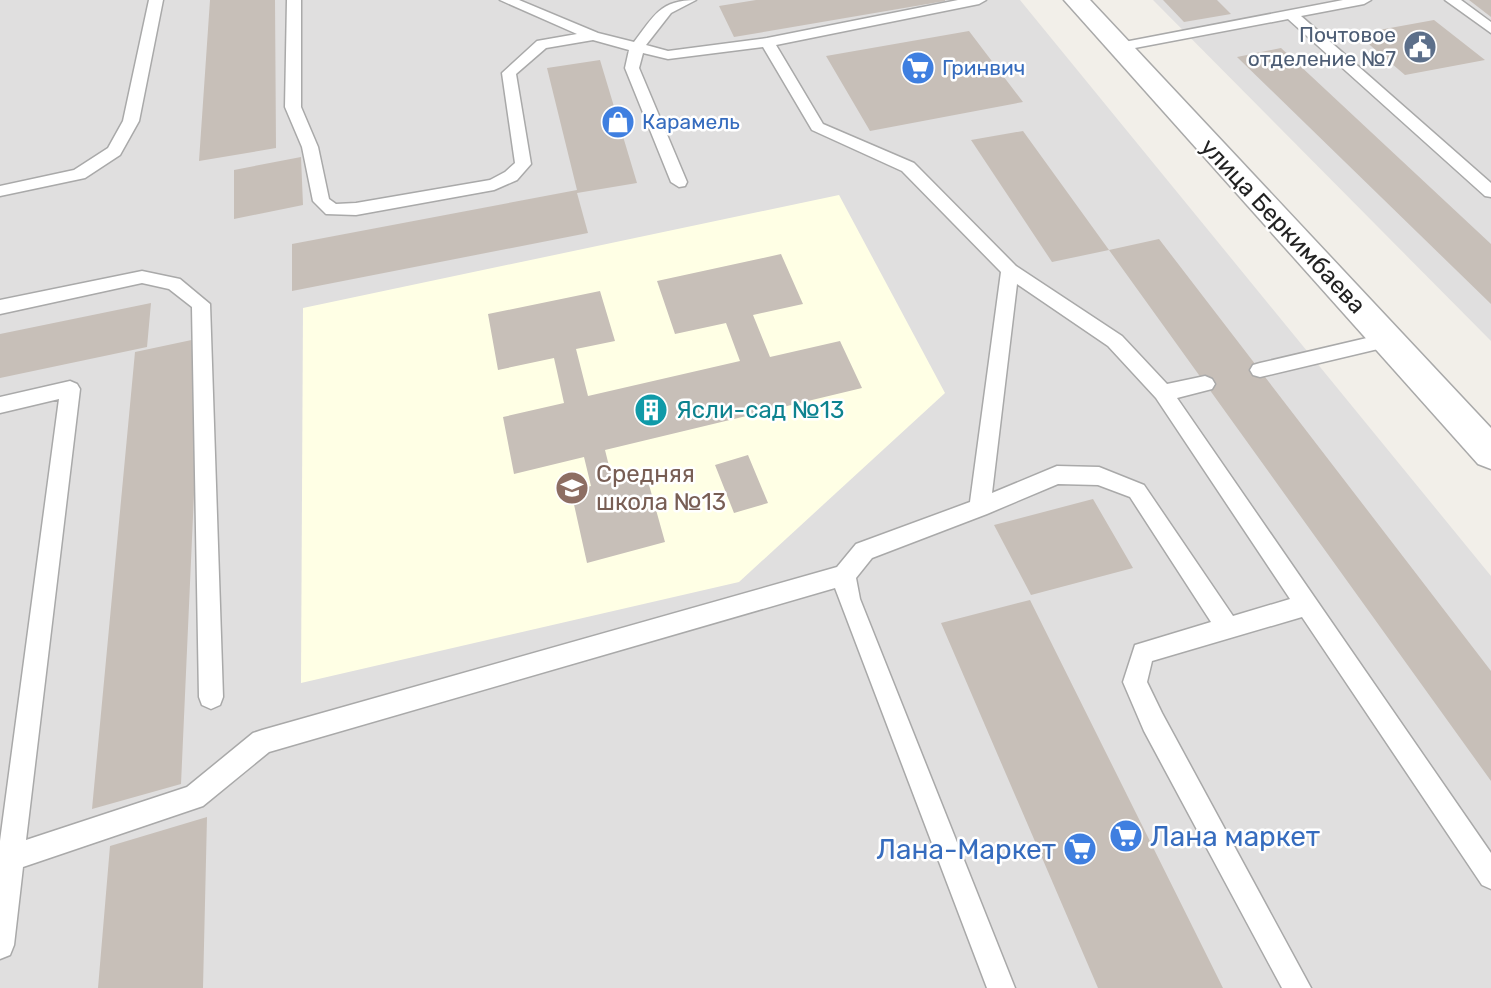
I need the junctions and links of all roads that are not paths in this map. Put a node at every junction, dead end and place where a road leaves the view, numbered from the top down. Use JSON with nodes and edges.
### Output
{"nodes":[{"id":1,"x":156,"y":0,"type":"edge"},
{"id":2,"x":294,"y":0,"type":"edge"},
{"id":3,"x":507,"y":0,"type":"edge"},
{"id":4,"x":689,"y":0,"type":"edge"},
{"id":5,"x":979,"y":0,"type":"edge"},
{"id":6,"x":1076,"y":0,"type":"edge"},
{"id":7,"x":1364,"y":0,"type":"edge"},
{"id":8,"x":1452,"y":0,"type":"edge"},
{"id":9,"x":1292,"y":15,"type":"junction"},
{"id":10,"x":1491,"y":29,"type":"edge"},
{"id":11,"x":593,"y":36,"type":"junction"},
{"id":12,"x":767,"y":42,"type":"junction"},
{"id":13,"x":1119,"y":47,"type":"junction"},
{"id":14,"x":637,"y":48,"type":"junction"},
{"id":15,"x":679,"y":182,"type":"dead end"},
{"id":16,"x":0,"y":191,"type":"edge"},
{"id":17,"x":1491,"y":192,"type":"edge"},
{"id":18,"x":1010,"y":270,"type":"junction"},
{"id":19,"x":0,"y":307,"type":"edge"},
{"id":20,"x":1388,"y":340,"type":"junction"},
{"id":21,"x":1260,"y":370,"type":"dead end"},
{"id":22,"x":1205,"y":384,"type":"dead end"},
{"id":23,"x":1163,"y":393,"type":"junction"},
{"id":24,"x":0,"y":405,"type":"edge"},
{"id":25,"x":1491,"y":453,"type":"edge"},
{"id":26,"x":980,"y":508,"type":"junction"},
{"id":27,"x":844,"y":575,"type":"junction"},
{"id":28,"x":1306,"y":605,"type":"junction"},
{"id":29,"x":1228,"y":628,"type":"junction"},
{"id":30,"x":211,"y":698,"type":"dead end"},
{"id":31,"x":4,"y":861,"type":"edge"},
{"id":32,"x":1491,"y":876,"type":"edge"},
{"id":33,"x":0,"y":945,"type":"edge"},
{"id":34,"x":1002,"y":988,"type":"edge"},
{"id":35,"x":1297,"y":988,"type":"edge"}],
"edges":[{"from":1,"to":16,"type":"lane"},
{"from":2,"to":11,"type":"lane"},
{"from":3,"to":11,"type":"lane"},
{"from":4,"to":14,"type":"lane"},
{"from":5,"to":12,"type":"lane"},
{"from":6,"to":13,"type":"street","name":"улица Беркимбаева"},
{"from":7,"to":9,"type":"lane"},
{"from":8,"to":10,"type":"lane"},
{"from":9,"to":13,"type":"lane"},
{"from":9,"to":17,"type":"lane"},
{"from":11,"to":14,"type":"lane"},
{"from":12,"to":14,"type":"lane"},
{"from":12,"to":18,"type":"lane"},
{"from":13,"to":20,"type":"street","name":"улица Беркимбаева"},
{"from":14,"to":15,"type":"lane"},
{"from":18,"to":23,"type":"lane"},
{"from":18,"to":26,"type":"lane"},
{"from":19,"to":30,"type":"lane"},
{"from":20,"to":21,"type":"lane"},
{"from":20,"to":25,"type":"street","name":"улица Беркимбаева"},
{"from":22,"to":23,"type":"lane"},
{"from":23,"to":28,"type":"lane"},
{"from":24,"to":31,"type":"lane"},
{"from":26,"to":27,"type":"lane"},
{"from":26,"to":29,"type":"lane"},
{"from":27,"to":31,"type":"lane"},
{"from":27,"to":34,"type":"lane"},
{"from":28,"to":29,"type":"lane"},
{"from":28,"to":32,"type":"lane"},
{"from":29,"to":35,"type":"lane"},
{"from":31,"to":33,"type":"lane"}]}
